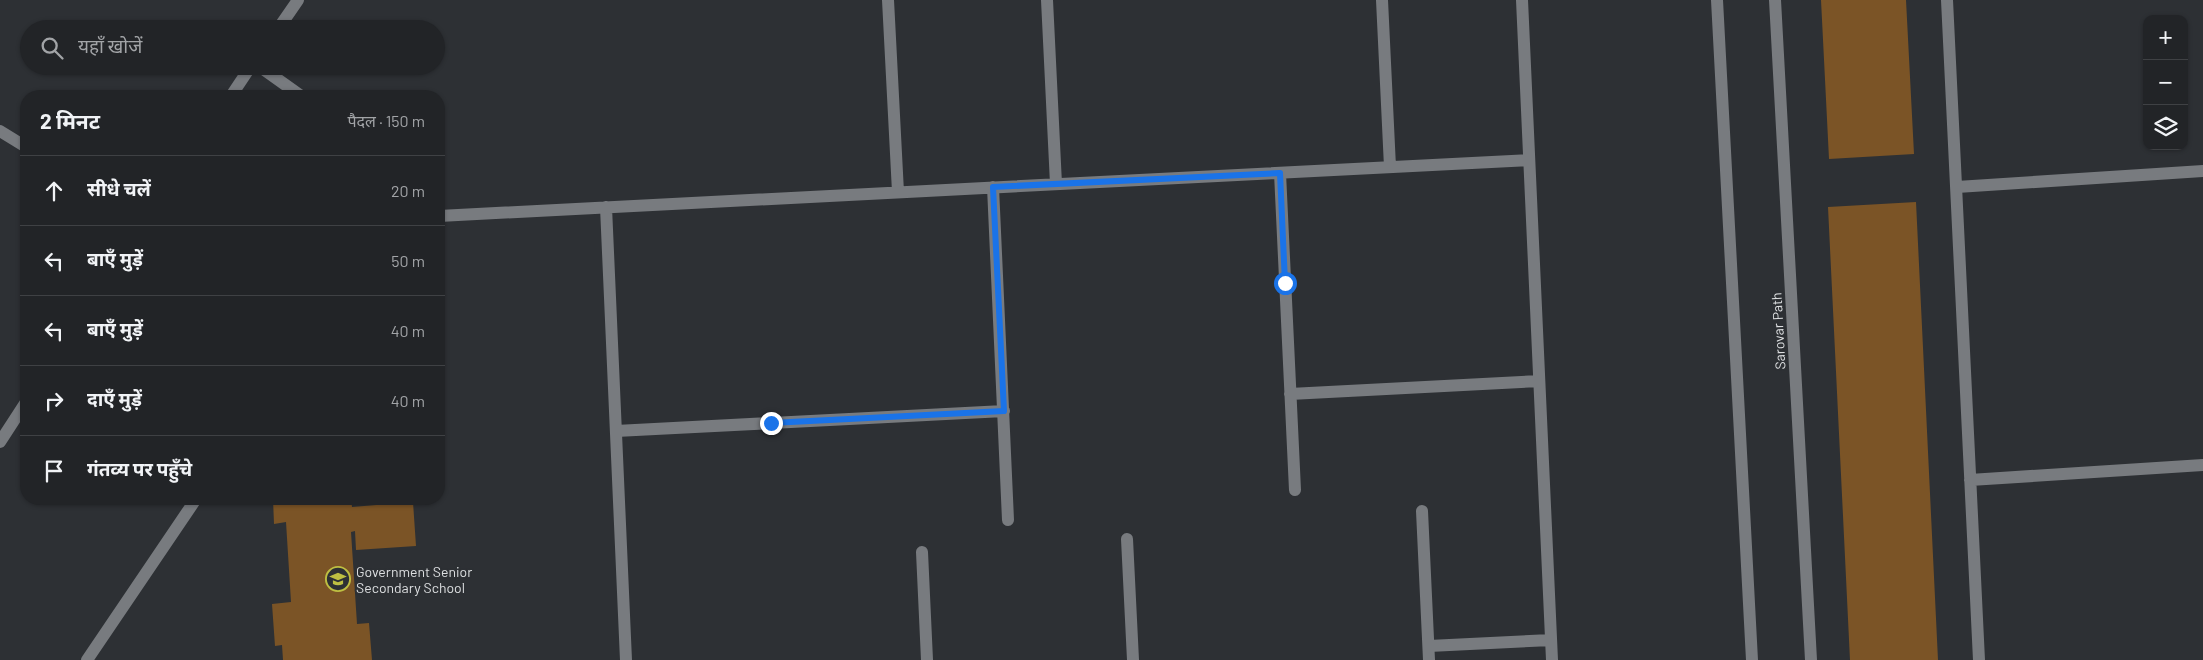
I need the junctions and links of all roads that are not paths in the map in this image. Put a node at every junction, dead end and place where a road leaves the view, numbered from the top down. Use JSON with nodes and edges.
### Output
{"nodes":[{"id":1,"x":298,"y":0,"type":"edge"},
{"id":2,"x":888,"y":0,"type":"edge"},
{"id":3,"x":1047,"y":0,"type":"edge"},
{"id":4,"x":1382,"y":0,"type":"edge"},
{"id":5,"x":1522,"y":0,"type":"edge"},
{"id":6,"x":1717,"y":0,"type":"edge"},
{"id":7,"x":1775,"y":0,"type":"edge"},
{"id":8,"x":1947,"y":0,"type":"edge"},
{"id":9,"x":284,"y":20,"type":"edge"},
{"id":10,"x":245,"y":75,"type":"edge"},
{"id":11,"x":272,"y":75,"type":"edge"},
{"id":12,"x":235,"y":90,"type":"edge"},
{"id":13,"x":293,"y":90,"type":"edge"},
{"id":14,"x":0,"y":131,"type":"edge"},
{"id":15,"x":20,"y":143,"type":"edge"},
{"id":16,"x":1529,"y":160,"type":"junction"},
{"id":17,"x":1390,"y":167,"type":"junction"},
{"id":18,"x":2203,"y":171,"type":"edge"},
{"id":19,"x":1280,"y":173,"type":"junction"},
{"id":20,"x":1056,"y":184,"type":"junction"},
{"id":21,"x":993,"y":187,"type":"junction"},
{"id":22,"x":1957,"y":187,"type":"junction"},
{"id":23,"x":898,"y":192,"type":"junction"},
{"id":24,"x":606,"y":207,"type":"junction"},
{"id":25,"x":445,"y":216,"type":"edge"},
{"id":26,"x":1539,"y":380,"type":"junction"},
{"id":27,"x":1290,"y":394,"type":"junction"},
{"id":28,"x":20,"y":411,"type":"edge"},
{"id":29,"x":1004,"y":411,"type":"junction"},
{"id":30,"x":616,"y":431,"type":"junction"},
{"id":31,"x":0,"y":442,"type":"edge"},
{"id":32,"x":2203,"y":465,"type":"edge"},
{"id":33,"x":1970,"y":480,"type":"junction"},
{"id":34,"x":1295,"y":490,"type":"dead end"},
{"id":35,"x":192,"y":505,"type":"edge"},
{"id":36,"x":1422,"y":511,"type":"dead end"},
{"id":37,"x":1008,"y":520,"type":"dead end"},
{"id":38,"x":1127,"y":539,"type":"dead end"},
{"id":39,"x":922,"y":552,"type":"dead end"},
{"id":40,"x":1551,"y":640,"type":"junction"},
{"id":41,"x":1428,"y":646,"type":"junction"},
{"id":42,"x":88,"y":660,"type":"edge"},
{"id":43,"x":626,"y":660,"type":"edge"},
{"id":44,"x":927,"y":660,"type":"edge"},
{"id":45,"x":1133,"y":660,"type":"edge"},
{"id":46,"x":1429,"y":660,"type":"edge"},
{"id":47,"x":1552,"y":660,"type":"edge"},
{"id":48,"x":1752,"y":660,"type":"edge"},
{"id":49,"x":1811,"y":660,"type":"edge"},
{"id":50,"x":1979,"y":660,"type":"edge"}],
"edges":[{"from":1,"to":9,"type":"street"},
{"from":2,"to":23,"type":"street"},
{"from":3,"to":20,"type":"street"},
{"from":4,"to":17,"type":"street"},
{"from":5,"to":16,"type":"street"},
{"from":6,"to":48,"type":"street"},
{"from":7,"to":49,"type":"street","name":"Sarovar Path"},
{"from":8,"to":22,"type":"street"},
{"from":10,"to":12,"type":"street"},
{"from":11,"to":13,"type":"street"},
{"from":14,"to":15,"type":"street"},
{"from":16,"to":17,"type":"street"},
{"from":16,"to":26,"type":"street"},
{"from":17,"to":19,"type":"street"},
{"from":18,"to":22,"type":"street"},
{"from":19,"to":20,"type":"street"},
{"from":19,"to":27,"type":"street"},
{"from":20,"to":21,"type":"street"},
{"from":21,"to":23,"type":"street"},
{"from":21,"to":29,"type":"street"},
{"from":22,"to":33,"type":"street"},
{"from":23,"to":24,"type":"street"},
{"from":24,"to":25,"type":"street"},
{"from":24,"to":30,"type":"street"},
{"from":26,"to":27,"type":"street"},
{"from":26,"to":40,"type":"street"},
{"from":27,"to":34,"type":"street"},
{"from":28,"to":31,"type":"street"},
{"from":29,"to":30,"type":"street"},
{"from":29,"to":37,"type":"street"},
{"from":30,"to":43,"type":"street"},
{"from":32,"to":33,"type":"street"},
{"from":33,"to":50,"type":"street"},
{"from":35,"to":42,"type":"street"},
{"from":36,"to":41,"type":"street"},
{"from":38,"to":45,"type":"street"},
{"from":39,"to":44,"type":"street"},
{"from":40,"to":41,"type":"street"},
{"from":40,"to":47,"type":"street"},
{"from":41,"to":46,"type":"street"}]}
